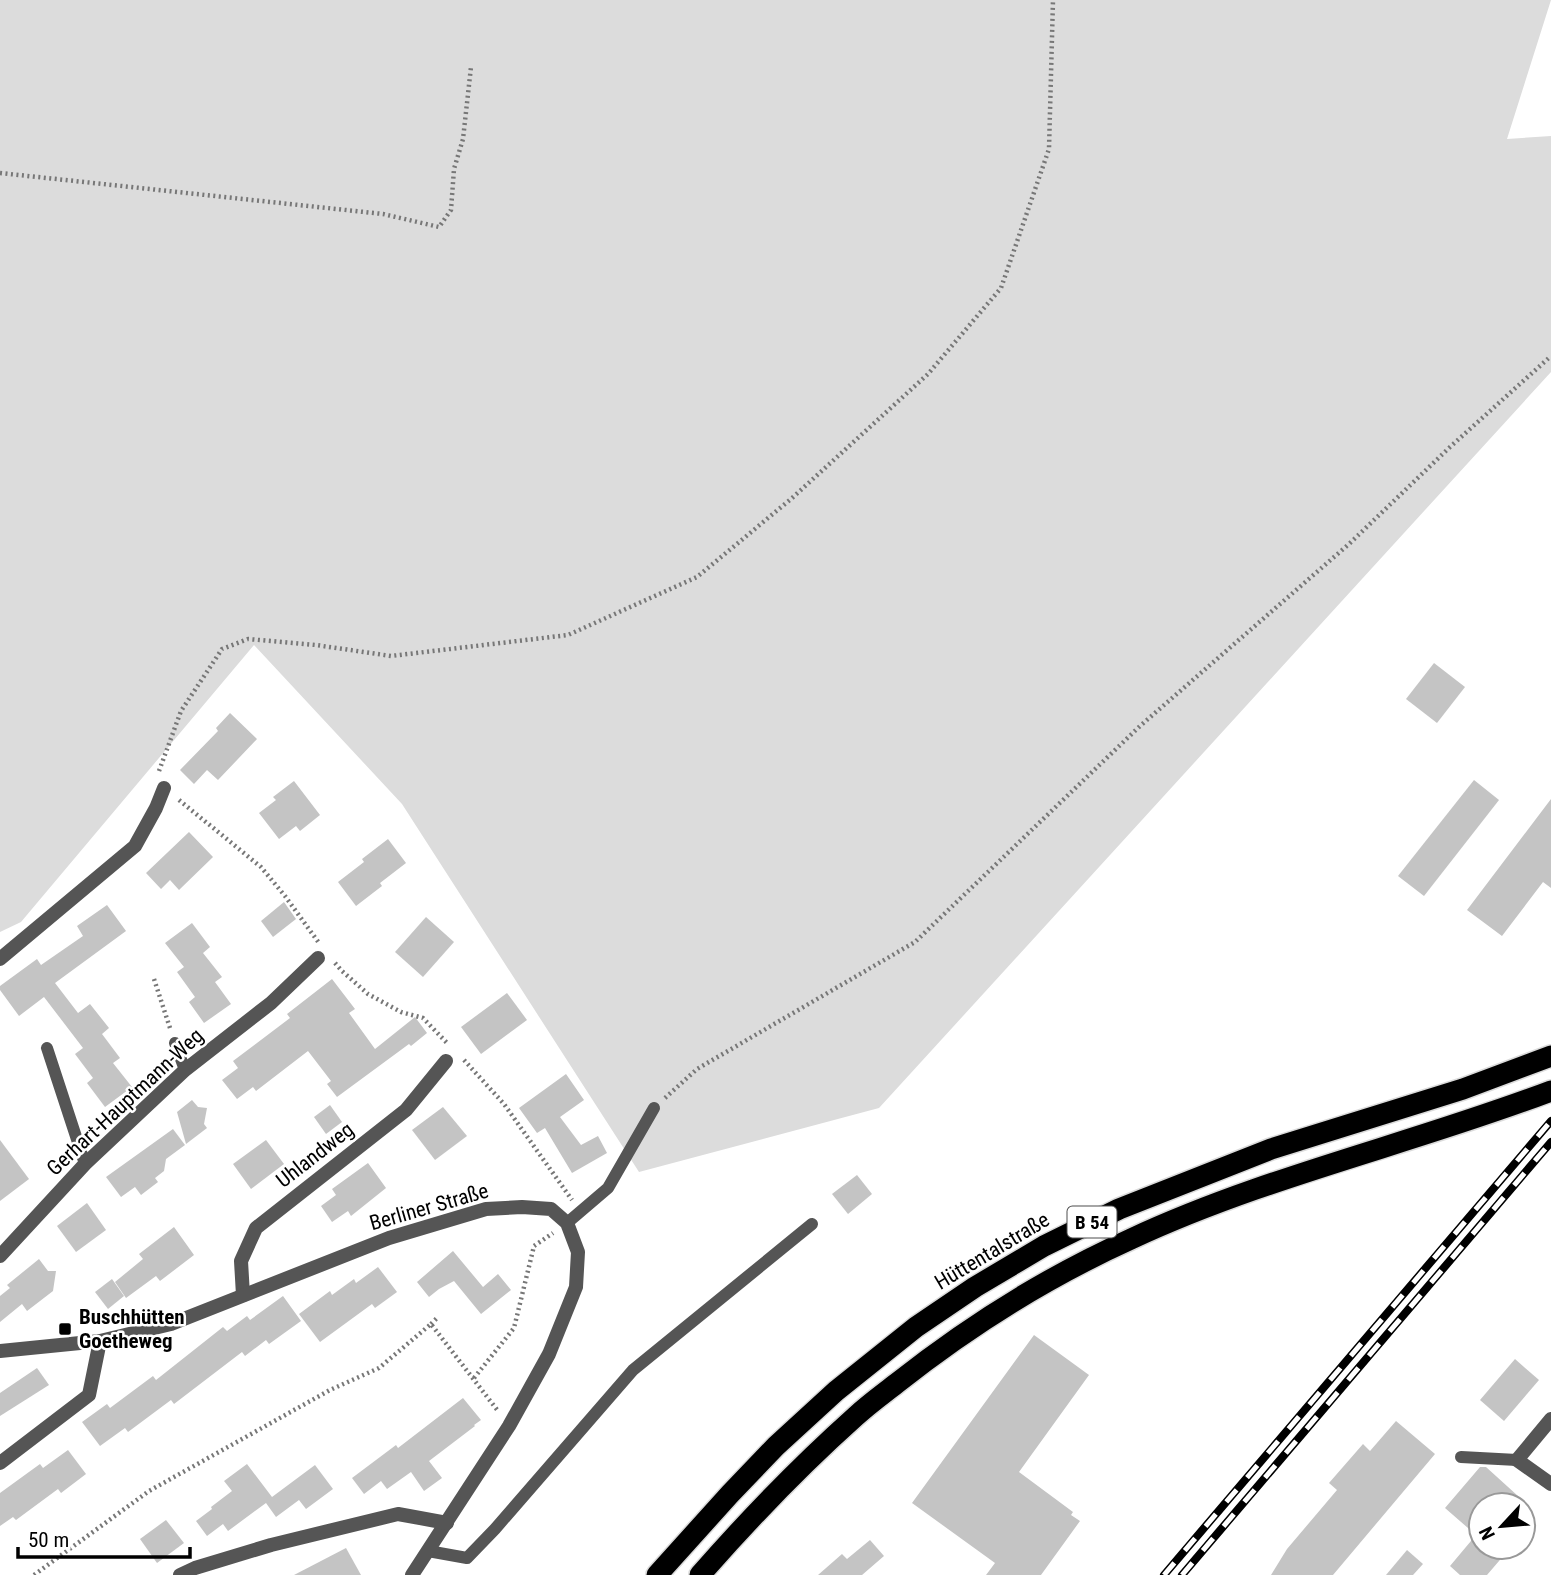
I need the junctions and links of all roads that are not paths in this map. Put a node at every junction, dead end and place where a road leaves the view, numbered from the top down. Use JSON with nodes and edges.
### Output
{"nodes":[{"id":1,"x":164,"y":788,"type":"dead end"},
{"id":2,"x":318,"y":958,"type":"dead end"},
{"id":3,"x":0,"y":959,"type":"edge"},
{"id":4,"x":175,"y":1042,"type":"road end"},
{"id":5,"x":47,"y":1048,"type":"dead end"},
{"id":6,"x":1551,"y":1056,"type":"edge"},
{"id":7,"x":452,"y":1057,"type":"road end"},
{"id":8,"x":184,"y":1070,"type":"junction"},
{"id":9,"x":1551,"y":1091,"type":"edge"},
{"id":10,"x":654,"y":1108,"type":"road end"},
{"id":11,"x":85,"y":1164,"type":"junction"},
{"id":12,"x":567,"y":1223,"type":"junction"},
{"id":13,"x":812,"y":1224,"type":"dead end"},
{"id":14,"x":0,"y":1256,"type":"edge"},
{"id":15,"x":243,"y":1295,"type":"junction"},
{"id":16,"x":100,"y":1340,"type":"junction"},
{"id":17,"x":0,"y":1351,"type":"edge"},
{"id":18,"x":1551,"y":1419,"type":"edge"},
{"id":19,"x":1461,"y":1457,"type":"dead end"},
{"id":20,"x":1517,"y":1460,"type":"junction"},
{"id":21,"x":0,"y":1463,"type":"edge"},
{"id":22,"x":1551,"y":1484,"type":"edge"},
{"id":23,"x":447,"y":1523,"type":"junction"},
{"id":24,"x":428,"y":1551,"type":"junction"},
{"id":25,"x":180,"y":1575,"type":"edge"},
{"id":26,"x":412,"y":1575,"type":"edge"},
{"id":27,"x":657,"y":1575,"type":"edge"},
{"id":28,"x":700,"y":1575,"type":"edge"}],
"edges":[{"from":1,"to":3,"type":"street"},
{"from":2,"to":8,"type":"street","name":"Gerhart-Hauptmann-Weg"},
{"from":4,"to":8,"type":"lane"},
{"from":5,"to":11,"type":"lane"},
{"from":6,"to":27,"type":"highway","name":"Hüttentalstraße","number":"B 54"},
{"from":7,"to":15,"type":"street","name":"Uhlandweg"},
{"from":8,"to":11,"type":"street","name":"Gerhart-Hauptmann-Weg"},
{"from":9,"to":28,"type":"highway","number":"B 54"},
{"from":10,"to":12,"type":"lane"},
{"from":11,"to":14,"type":"street","name":"Gerhart-Hauptmann-Weg"},
{"from":12,"to":15,"type":"street","name":"Berliner Straße"},
{"from":12,"to":23,"type":"street"},
{"from":13,"to":24,"type":"lane"},
{"from":15,"to":16,"type":"street","name":"Berliner Straße"},
{"from":16,"to":17,"type":"street","name":"Berliner Straße"},
{"from":16,"to":21,"type":"street"},
{"from":18,"to":20,"type":"street"},
{"from":19,"to":20,"type":"lane"},
{"from":20,"to":22,"type":"street"},
{"from":23,"to":24,"type":"street"},
{"from":23,"to":25,"type":"street"},
{"from":24,"to":26,"type":"street"}]}
